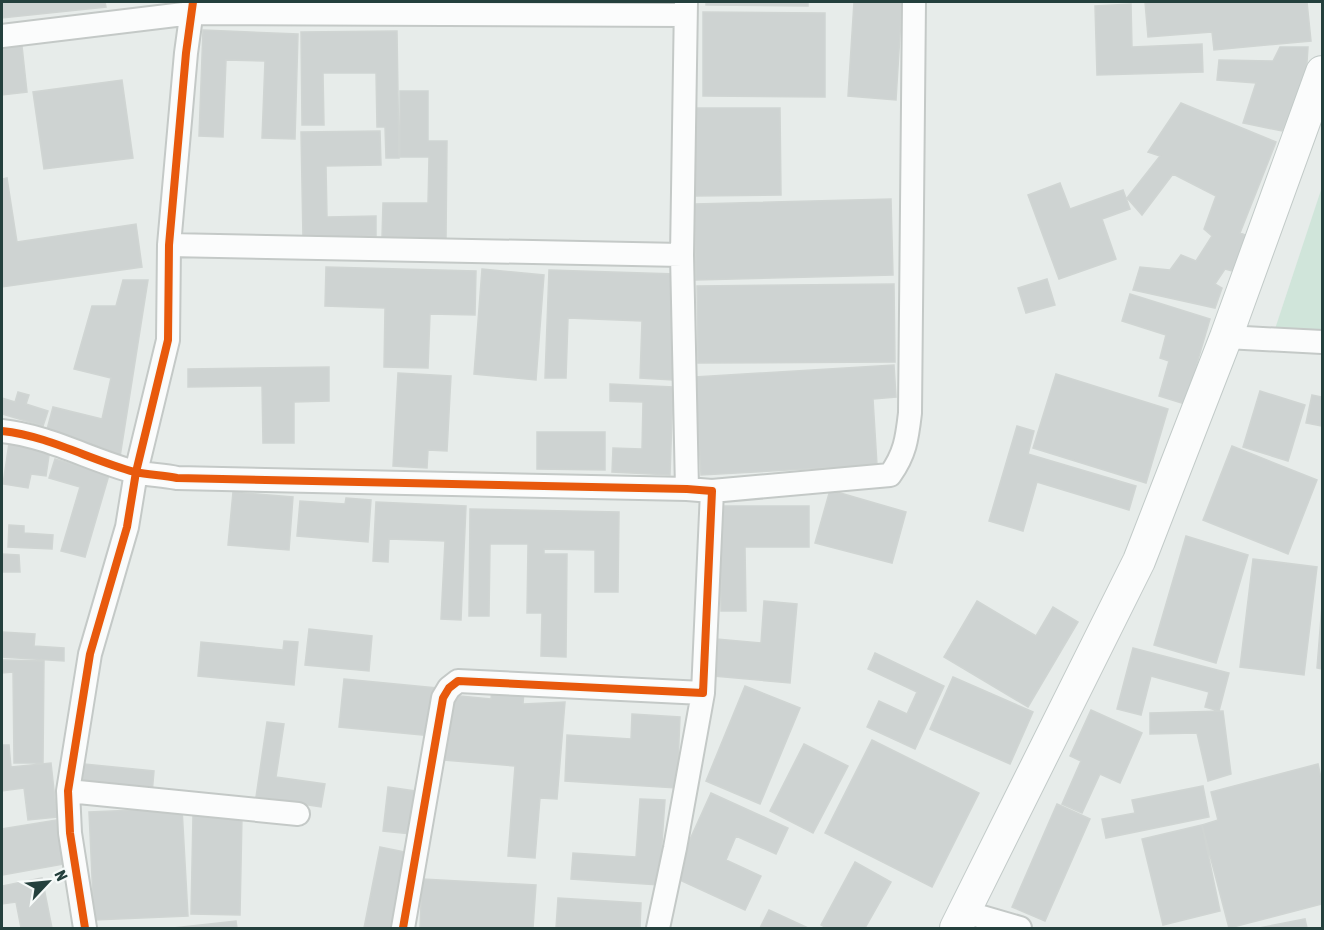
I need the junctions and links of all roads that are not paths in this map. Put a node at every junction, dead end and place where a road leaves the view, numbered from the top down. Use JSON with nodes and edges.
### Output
{"nodes":[{"id":1,"x":914,"y":2,"type":"edge"},
{"id":2,"x":193,"y":7,"type":"edge"},
{"id":3,"x":686,"y":8,"type":"edge"},
{"id":4,"x":2,"y":36,"type":"edge"},
{"id":5,"x":1323,"y":72,"type":"edge"},
{"id":6,"x":169,"y":245,"type":"junction"},
{"id":7,"x":682,"y":255,"type":"junction"},
{"id":8,"x":1226,"y":337,"type":"junction"},
{"id":9,"x":1323,"y":342,"type":"edge"},
{"id":10,"x":2,"y":430,"type":"edge"},
{"id":11,"x":136,"y":472,"type":"junction"},
{"id":12,"x":687,"y":489,"type":"junction"},
{"id":13,"x":712,"y":491,"type":"junction"},
{"id":14,"x":703,"y":693,"type":"junction"},
{"id":15,"x":69,"y":791,"type":"junction"},
{"id":16,"x":298,"y":814,"type":"dead end"},
{"id":17,"x":960,"y":920,"type":"edge"},
{"id":18,"x":85,"y":928,"type":"edge"},
{"id":19,"x":404,"y":928,"type":"edge"},
{"id":20,"x":658,"y":928,"type":"edge"},
{"id":21,"x":1020,"y":928,"type":"edge"}],
"edges":[{"from":1,"to":13,"type":"street"},
{"from":2,"to":3,"type":"street"},
{"from":2,"to":4,"type":"street"},
{"from":2,"to":6,"type":"street"},
{"from":3,"to":7,"type":"street"},
{"from":5,"to":8,"type":"main road"},
{"from":6,"to":7,"type":"street"},
{"from":6,"to":11,"type":"street"},
{"from":7,"to":12,"type":"street"},
{"from":8,"to":9,"type":"street"},
{"from":8,"to":17,"type":"main road"},
{"from":10,"to":11,"type":"street"},
{"from":11,"to":12,"type":"street"},
{"from":11,"to":15,"type":"street"},
{"from":12,"to":13,"type":"street"},
{"from":13,"to":14,"type":"street"},
{"from":14,"to":19,"type":"street"},
{"from":14,"to":20,"type":"street"},
{"from":15,"to":16,"type":"street"},
{"from":15,"to":18,"type":"street"},
{"from":17,"to":21,"type":"street"}]}
